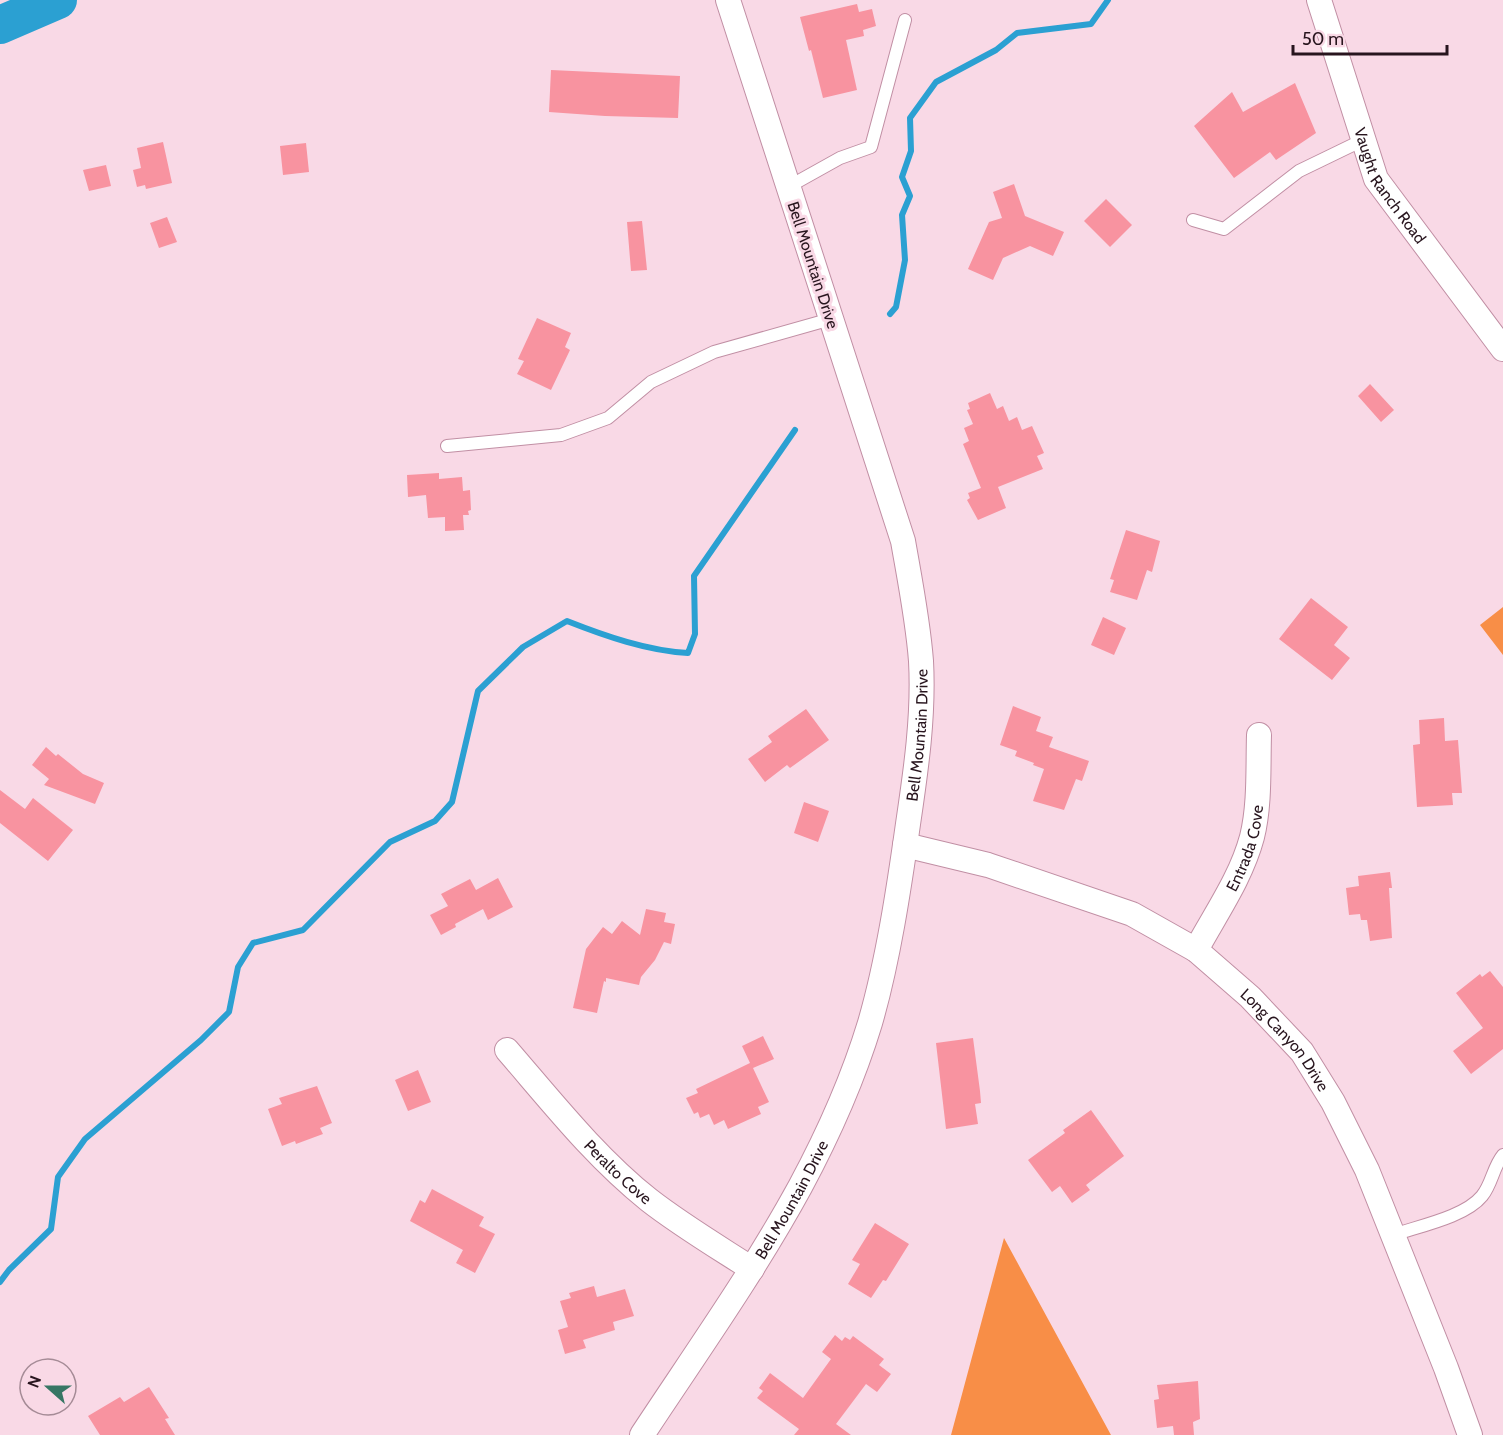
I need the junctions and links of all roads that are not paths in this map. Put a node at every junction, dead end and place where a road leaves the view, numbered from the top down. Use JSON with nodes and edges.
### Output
{"nodes":[{"id":1,"x":1319,"y":0,"type":"edge"},
{"id":2,"x":728,"y":1,"type":"edge"},
{"id":3,"x":905,"y":20,"type":"dead end"},
{"id":4,"x":1363,"y":140,"type":"junction"},
{"id":5,"x":788,"y":187,"type":"junction"},
{"id":6,"x":1193,"y":220,"type":"dead end"},
{"id":7,"x":831,"y":319,"type":"junction"},
{"id":8,"x":1503,"y":349,"type":"edge"},
{"id":9,"x":447,"y":446,"type":"dead end"},
{"id":10,"x":1259,"y":735,"type":"dead end"},
{"id":11,"x":905,"y":845,"type":"junction"},
{"id":12,"x":1196,"y":950,"type":"junction"},
{"id":13,"x":507,"y":1050,"type":"dead end"},
{"id":14,"x":1503,"y":1155,"type":"edge"},
{"id":15,"x":1393,"y":1234,"type":"junction"},
{"id":16,"x":752,"y":1269,"type":"junction"},
{"id":17,"x":642,"y":1435,"type":"edge"},
{"id":18,"x":1470,"y":1435,"type":"edge"}],
"edges":[{"from":1,"to":4,"type":"street","name":"Vaught Ranch Road"},
{"from":2,"to":5,"type":"street","name":"Bell Mountain Drive"},
{"from":3,"to":5,"type":"lane"},
{"from":4,"to":6,"type":"lane"},
{"from":4,"to":8,"type":"street","name":"Vaught Ranch Road"},
{"from":5,"to":7,"type":"street","name":"Bell Mountain Drive"},
{"from":7,"to":9,"type":"lane"},
{"from":7,"to":11,"type":"street","name":"Bell Mountain Drive"},
{"from":10,"to":12,"type":"street","name":"Entrada Cove"},
{"from":11,"to":12,"type":"street","name":"Long Canyon Drive"},
{"from":11,"to":16,"type":"street","name":"Bell Mountain Drive"},
{"from":12,"to":15,"type":"street","name":"Long Canyon Drive"},
{"from":13,"to":16,"type":"street","name":"Peralto Cove"},
{"from":14,"to":15,"type":"lane"},
{"from":15,"to":18,"type":"street","name":"Long Canyon Drive"},
{"from":16,"to":17,"type":"street","name":"Bell Mountain Drive"}]}
